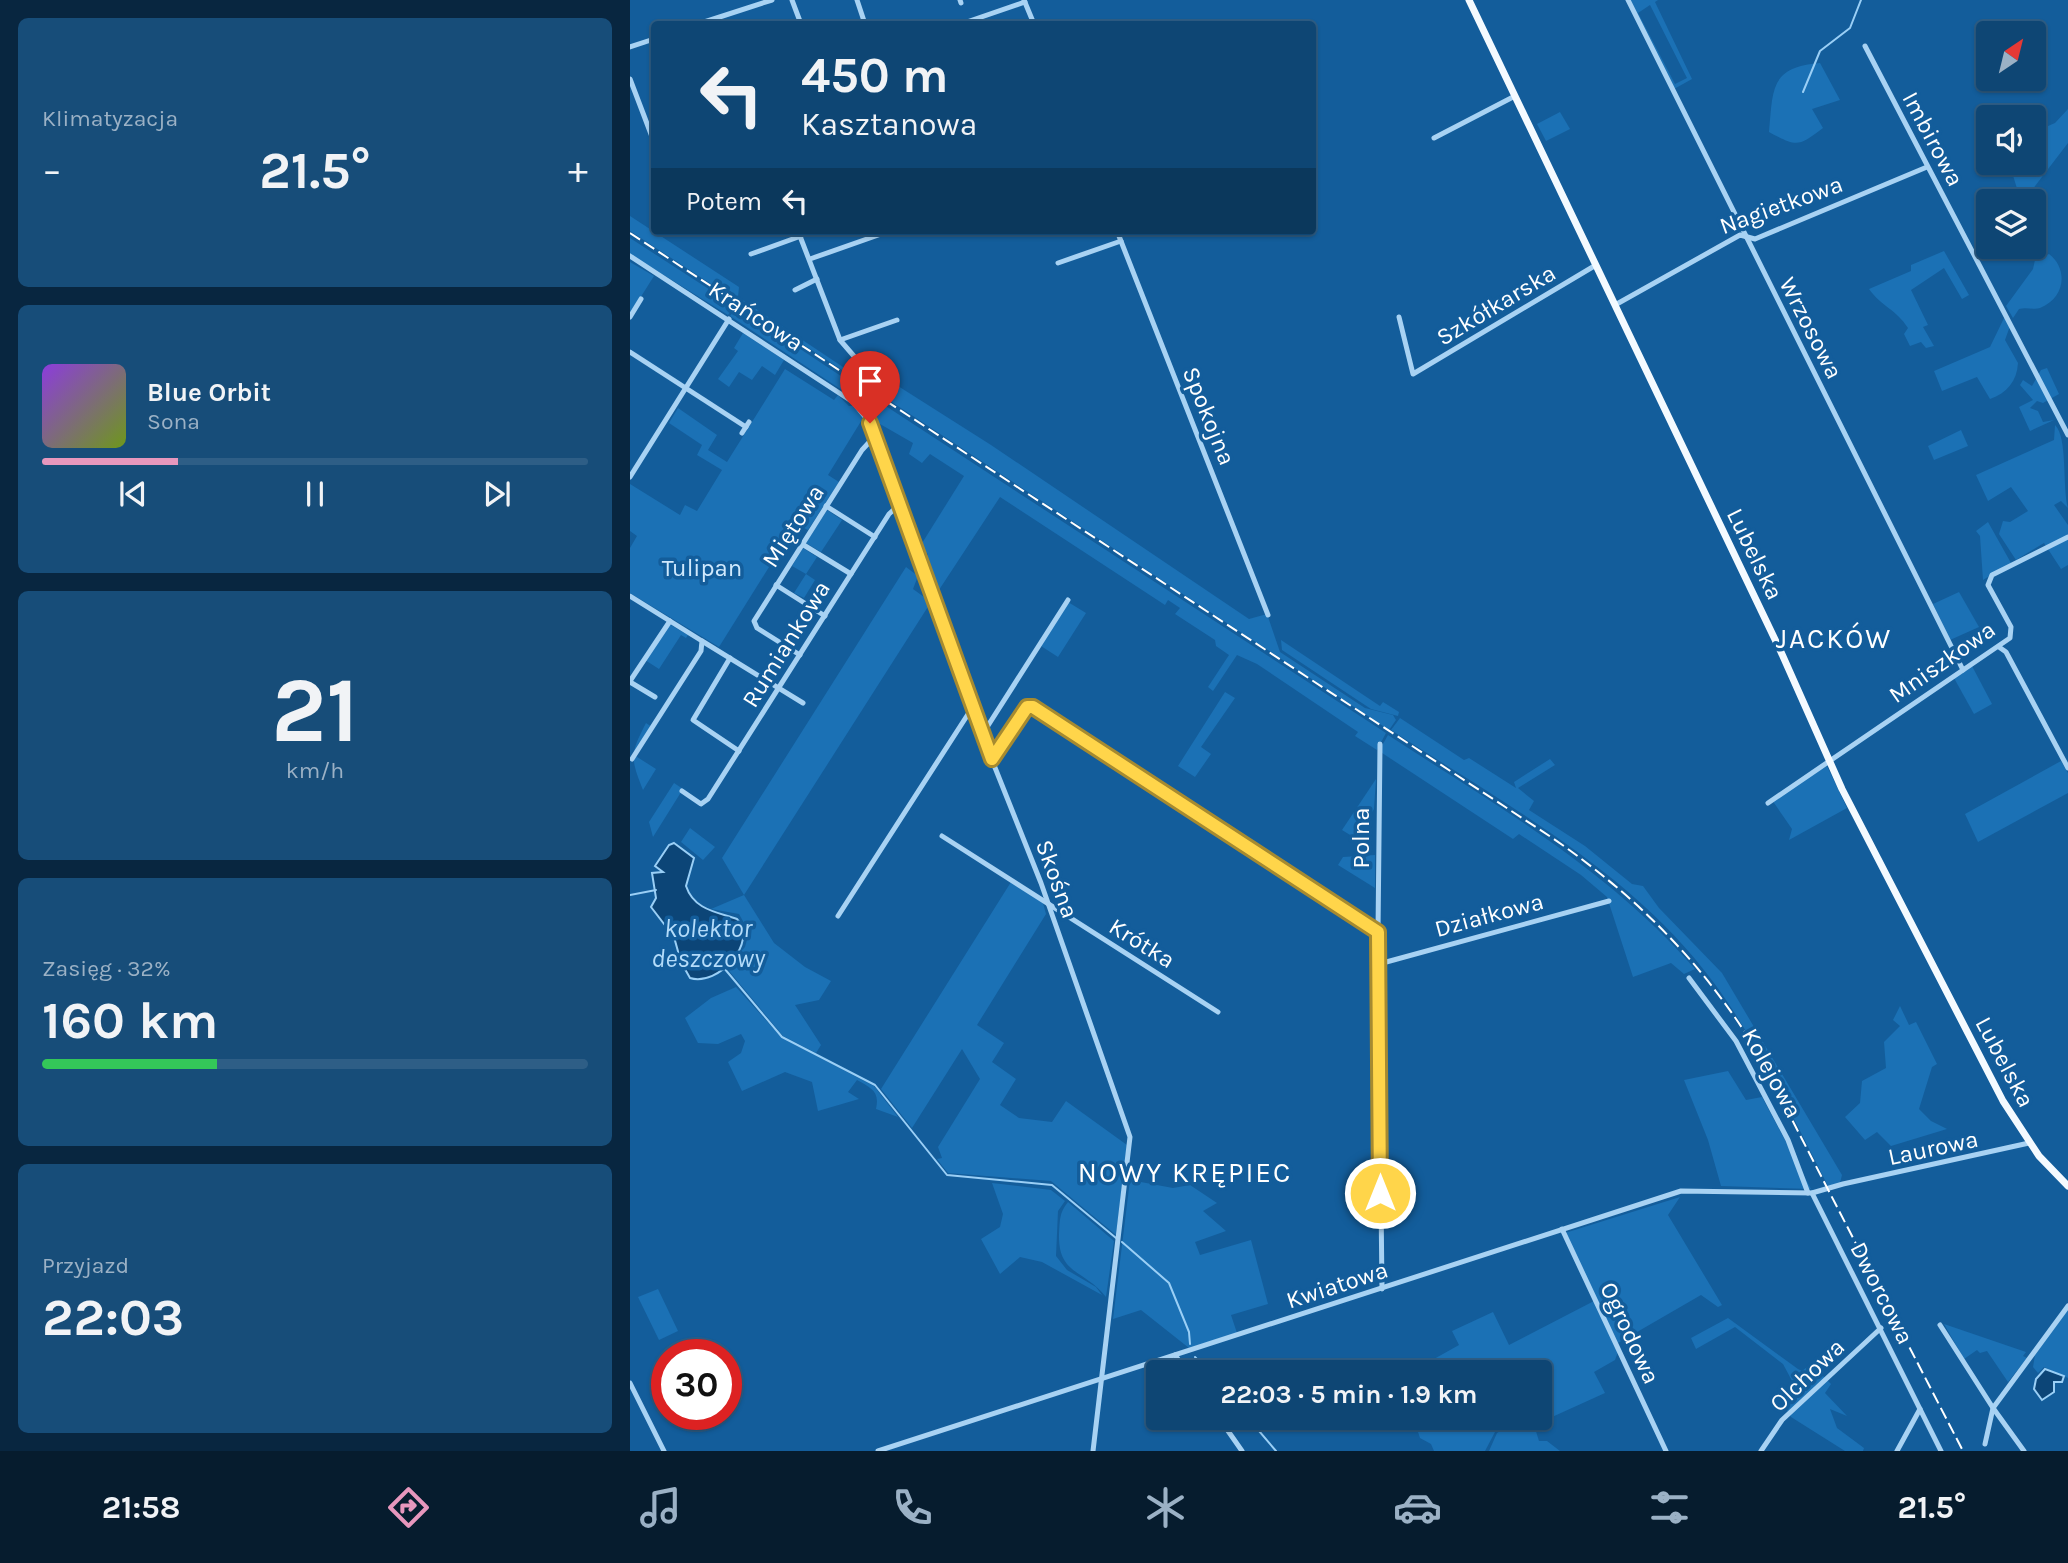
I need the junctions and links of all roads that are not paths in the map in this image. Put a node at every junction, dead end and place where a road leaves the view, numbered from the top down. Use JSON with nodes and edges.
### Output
{"nodes":[{"id":1,"x":772,"y":0,"type":"edge"},
{"id":2,"x":792,"y":0,"type":"edge"},
{"id":3,"x":857,"y":0,"type":"edge"},
{"id":4,"x":1469,"y":0,"type":"edge"},
{"id":5,"x":1629,"y":0,"type":"edge"},
{"id":6,"x":1024,"y":1,"type":"edge"},
{"id":7,"x":720,"y":21,"type":"edge"},
{"id":8,"x":800,"y":21,"type":"edge"},
{"id":9,"x":865,"y":21,"type":"edge"},
{"id":10,"x":969,"y":21,"type":"edge"},
{"id":11,"x":1033,"y":21,"type":"edge"},
{"id":12,"x":651,"y":40,"type":"edge"},
{"id":13,"x":1865,"y":46,"type":"dead end"},
{"id":14,"x":630,"y":47,"type":"edge"},
{"id":15,"x":630,"y":79,"type":"edge"},
{"id":16,"x":1515,"y":96,"type":"junction"},
{"id":17,"x":651,"y":134,"type":"edge"},
{"id":18,"x":1434,"y":138,"type":"dead end"},
{"id":19,"x":1927,"y":167,"type":"junction"},
{"id":20,"x":797,"y":235,"type":"edge"},
{"id":21,"x":799,"y":235,"type":"edge"},
{"id":22,"x":878,"y":235,"type":"edge"},
{"id":23,"x":1118,"y":235,"type":"edge"},
{"id":24,"x":1745,"y":236,"type":"junction"},
{"id":25,"x":1121,"y":241,"type":"junction"},
{"id":26,"x":751,"y":254,"type":"dead end"},
{"id":27,"x":630,"y":256,"type":"edge"},
{"id":28,"x":810,"y":259,"type":"junction"},
{"id":29,"x":1058,"y":263,"type":"dead end"},
{"id":30,"x":1596,"y":265,"type":"junction"},
{"id":31,"x":817,"y":279,"type":"junction"},
{"id":32,"x":795,"y":290,"type":"dead end"},
{"id":33,"x":641,"y":299,"type":"dead end"},
{"id":34,"x":1615,"y":305,"type":"junction"},
{"id":35,"x":630,"y":317,"type":"edge"},
{"id":36,"x":1399,"y":317,"type":"dead end"},
{"id":37,"x":729,"y":319,"type":"junction"},
{"id":38,"x":897,"y":320,"type":"dead end"},
{"id":39,"x":840,"y":341,"type":"junction"},
{"id":40,"x":630,"y":352,"type":"edge"},
{"id":41,"x":878,"y":384,"type":"dead end"},
{"id":42,"x":685,"y":388,"type":"junction"},
{"id":43,"x":860,"y":408,"type":"joint"},
{"id":44,"x":746,"y":427,"type":"dead end"},
{"id":45,"x":2068,"y":435,"type":"edge"},
{"id":46,"x":874,"y":438,"type":"junction"},
{"id":47,"x":630,"y":477,"type":"edge"},
{"id":48,"x":899,"y":505,"type":"junction"},
{"id":49,"x":826,"y":506,"type":"junction"},
{"id":50,"x":875,"y":537,"type":"junction"},
{"id":51,"x":2068,"y":537,"type":"edge"},
{"id":52,"x":802,"y":544,"type":"junction"},
{"id":53,"x":851,"y":574,"type":"junction"},
{"id":54,"x":776,"y":585,"type":"junction"},
{"id":55,"x":630,"y":596,"type":"edge"},
{"id":56,"x":1068,"y":600,"type":"dead end"},
{"id":57,"x":1268,"y":615,"type":"dead end"},
{"id":58,"x":825,"y":616,"type":"junction"},
{"id":59,"x":670,"y":621,"type":"junction"},
{"id":60,"x":701,"y":643,"type":"junction"},
{"id":61,"x":1999,"y":647,"type":"junction"},
{"id":62,"x":800,"y":655,"type":"junction"},
{"id":63,"x":730,"y":658,"type":"junction"},
{"id":64,"x":1963,"y":670,"type":"junction"},
{"id":65,"x":630,"y":681,"type":"edge"},
{"id":66,"x":779,"y":688,"type":"junction"},
{"id":67,"x":654,"y":697,"type":"dead end"},
{"id":68,"x":803,"y":703,"type":"dead end"},
{"id":69,"x":972,"y":708,"type":"junction"},
{"id":70,"x":982,"y":735,"type":"junction"},
{"id":71,"x":1380,"y":744,"type":"dead end"},
{"id":72,"x":739,"y":751,"type":"junction"},
{"id":73,"x":632,"y":759,"type":"dead end"},
{"id":74,"x":992,"y":759,"type":"junction"},
{"id":75,"x":1830,"y":761,"type":"junction"},
{"id":76,"x":2068,"y":768,"type":"edge"},
{"id":77,"x":682,"y":792,"type":"dead end"},
{"id":78,"x":1768,"y":803,"type":"dead end"},
{"id":79,"x":942,"y":836,"type":"dead end"},
{"id":80,"x":1609,"y":901,"type":"dead end"},
{"id":81,"x":1048,"y":904,"type":"junction"},
{"id":82,"x":838,"y":916,"type":"dead end"},
{"id":83,"x":1378,"y":932,"type":"junction"},
{"id":84,"x":1379,"y":964,"type":"junction"},
{"id":85,"x":1689,"y":978,"type":"dead end"},
{"id":86,"x":1218,"y":1012,"type":"dead end"},
{"id":87,"x":2029,"y":1143,"type":"junction"},
{"id":88,"x":2068,"y":1186,"type":"edge"},
{"id":89,"x":1810,"y":1193,"type":"junction"},
{"id":90,"x":1562,"y":1230,"type":"junction"},
{"id":91,"x":1382,"y":1289,"type":"junction"},
{"id":92,"x":2068,"y":1306,"type":"edge"},
{"id":93,"x":1940,"y":1325,"type":"dead end"},
{"id":94,"x":1881,"y":1328,"type":"junction"},
{"id":95,"x":1175,"y":1355,"type":"junction"},
{"id":96,"x":1179,"y":1360,"type":"edge"},
{"id":97,"x":1103,"y":1379,"type":"junction"},
{"id":98,"x":630,"y":1383,"type":"edge"},
{"id":99,"x":1993,"y":1408,"type":"junction"},
{"id":100,"x":1920,"y":1409,"type":"junction"},
{"id":101,"x":1227,"y":1430,"type":"edge"},
{"id":102,"x":1985,"y":1444,"type":"dead end"},
{"id":103,"x":664,"y":1451,"type":"edge"},
{"id":104,"x":878,"y":1451,"type":"edge"},
{"id":105,"x":1093,"y":1451,"type":"edge"},
{"id":106,"x":1242,"y":1451,"type":"edge"},
{"id":107,"x":1666,"y":1451,"type":"edge"},
{"id":108,"x":1761,"y":1451,"type":"edge"},
{"id":109,"x":1897,"y":1451,"type":"edge"},
{"id":110,"x":1941,"y":1451,"type":"edge"},
{"id":111,"x":2024,"y":1451,"type":"edge"}],
"edges":[{"from":1,"to":7,"type":"street"},
{"from":2,"to":8,"type":"street"},
{"from":3,"to":9,"type":"street"},
{"from":4,"to":16,"type":"main road","name":"Lubelska"},
{"from":5,"to":24,"type":"street","name":"Wrzosowa"},
{"from":6,"to":10,"type":"street"},
{"from":6,"to":11,"type":"street"},
{"from":12,"to":14,"type":"street"},
{"from":13,"to":19,"type":"street","name":"Imbirowa"},
{"from":15,"to":17,"type":"street"},
{"from":16,"to":18,"type":"street"},
{"from":16,"to":30,"type":"main road","name":"Lubelska"},
{"from":19,"to":24,"type":"street","name":"Nagietkowa"},
{"from":19,"to":45,"type":"street","name":"Imbirowa"},
{"from":20,"to":26,"type":"street"},
{"from":21,"to":28,"type":"street"},
{"from":22,"to":28,"type":"street"},
{"from":23,"to":25,"type":"street","name":"Spokojna"},
{"from":24,"to":34,"type":"street","name":"Nagietkowa"},
{"from":24,"to":64,"type":"street","name":"Wrzosowa"},
{"from":25,"to":29,"type":"street"},
{"from":25,"to":57,"type":"street","name":"Spokojna"},
{"from":27,"to":37,"type":"street","name":"Krańcowa"},
{"from":28,"to":31,"type":"street"},
{"from":30,"to":34,"type":"main road","name":"Lubelska"},
{"from":30,"to":36,"type":"street","name":"Szkółkarska"},
{"from":31,"to":32,"type":"street"},
{"from":31,"to":39,"type":"street"},
{"from":33,"to":35,"type":"street"},
{"from":34,"to":75,"type":"main road","name":"Lubelska"},
{"from":37,"to":42,"type":"street"},
{"from":37,"to":43,"type":"street","name":"Krańcowa"},
{"from":38,"to":39,"type":"street"},
{"from":39,"to":41,"type":"street"},
{"from":40,"to":42,"type":"street"},
{"from":42,"to":44,"type":"street"},
{"from":42,"to":47,"type":"street"},
{"from":43,"to":46,"type":"street","name":"Skośna"},
{"from":46,"to":48,"type":"street","name":"Skośna"},
{"from":46,"to":49,"type":"street","name":"Miętowa"},
{"from":48,"to":50,"type":"street","name":"Rumiankowa"},
{"from":48,"to":69,"type":"street","name":"Skośna"},
{"from":49,"to":50,"type":"street"},
{"from":49,"to":52,"type":"street","name":"Miętowa"},
{"from":50,"to":53,"type":"street","name":"Rumiankowa"},
{"from":51,"to":61,"type":"street","name":"Mniszkowa"},
{"from":52,"to":53,"type":"street"},
{"from":52,"to":54,"type":"street","name":"Miętowa"},
{"from":53,"to":58,"type":"street","name":"Rumiankowa"},
{"from":54,"to":58,"type":"street"},
{"from":54,"to":62,"type":"street","name":"Miętowa"},
{"from":55,"to":59,"type":"street"},
{"from":56,"to":70,"type":"street"},
{"from":58,"to":62,"type":"street","name":"Rumiankowa"},
{"from":59,"to":60,"type":"street"},
{"from":59,"to":65,"type":"street"},
{"from":60,"to":63,"type":"street"},
{"from":60,"to":73,"type":"street"},
{"from":61,"to":64,"type":"street","name":"Mniszkowa"},
{"from":61,"to":76,"type":"street"},
{"from":62,"to":66,"type":"street","name":"Rumiankowa"},
{"from":63,"to":66,"type":"street"},
{"from":63,"to":72,"type":"street"},
{"from":64,"to":75,"type":"street","name":"Mniszkowa"},
{"from":65,"to":67,"type":"street"},
{"from":66,"to":68,"type":"street"},
{"from":66,"to":72,"type":"street","name":"Rumiankowa"},
{"from":69,"to":70,"type":"street","name":"Skośna"},
{"from":69,"to":82,"type":"street"},
{"from":70,"to":74,"type":"street","name":"Skośna"},
{"from":71,"to":83,"type":"street","name":"Polna"},
{"from":72,"to":77,"type":"street","name":"Rumiankowa"},
{"from":74,"to":81,"type":"street","name":"Skośna"},
{"from":74,"to":83,"type":"street"},
{"from":75,"to":78,"type":"street","name":"Mniszkowa"},
{"from":75,"to":87,"type":"main road","name":"Lubelska"},
{"from":79,"to":81,"type":"street"},
{"from":80,"to":84,"type":"street","name":"Działkowa"},
{"from":81,"to":86,"type":"street","name":"Krótka"},
{"from":81,"to":97,"type":"street","name":"Skośna"},
{"from":83,"to":84,"type":"street","name":"Polna"},
{"from":84,"to":91,"type":"street","name":"Polna"},
{"from":85,"to":89,"type":"street","name":"Kolejowa"},
{"from":87,"to":88,"type":"main road","name":"Lubelska"},
{"from":87,"to":89,"type":"street","name":"Laurowa"},
{"from":89,"to":90,"type":"street","name":"Kwiatowa"},
{"from":89,"to":94,"type":"street","name":"Dworcowa"},
{"from":90,"to":91,"type":"street","name":"Kwiatowa"},
{"from":90,"to":107,"type":"street","name":"Ogrodowa"},
{"from":91,"to":95,"type":"street","name":"Kwiatowa"},
{"from":92,"to":99,"type":"street"},
{"from":93,"to":99,"type":"street"},
{"from":94,"to":100,"type":"street","name":"Dworcowa"},
{"from":94,"to":108,"type":"street","name":"Olchowa"},
{"from":95,"to":96,"type":"street"},
{"from":95,"to":97,"type":"street","name":"Kwiatowa"},
{"from":97,"to":104,"type":"street","name":"Kwiatowa"},
{"from":97,"to":105,"type":"street","name":"Skośna"},
{"from":98,"to":103,"type":"street"},
{"from":99,"to":102,"type":"street"},
{"from":99,"to":111,"type":"street"},
{"from":100,"to":109,"type":"street"},
{"from":100,"to":110,"type":"street","name":"Dworcowa"},
{"from":101,"to":106,"type":"street"}]}
